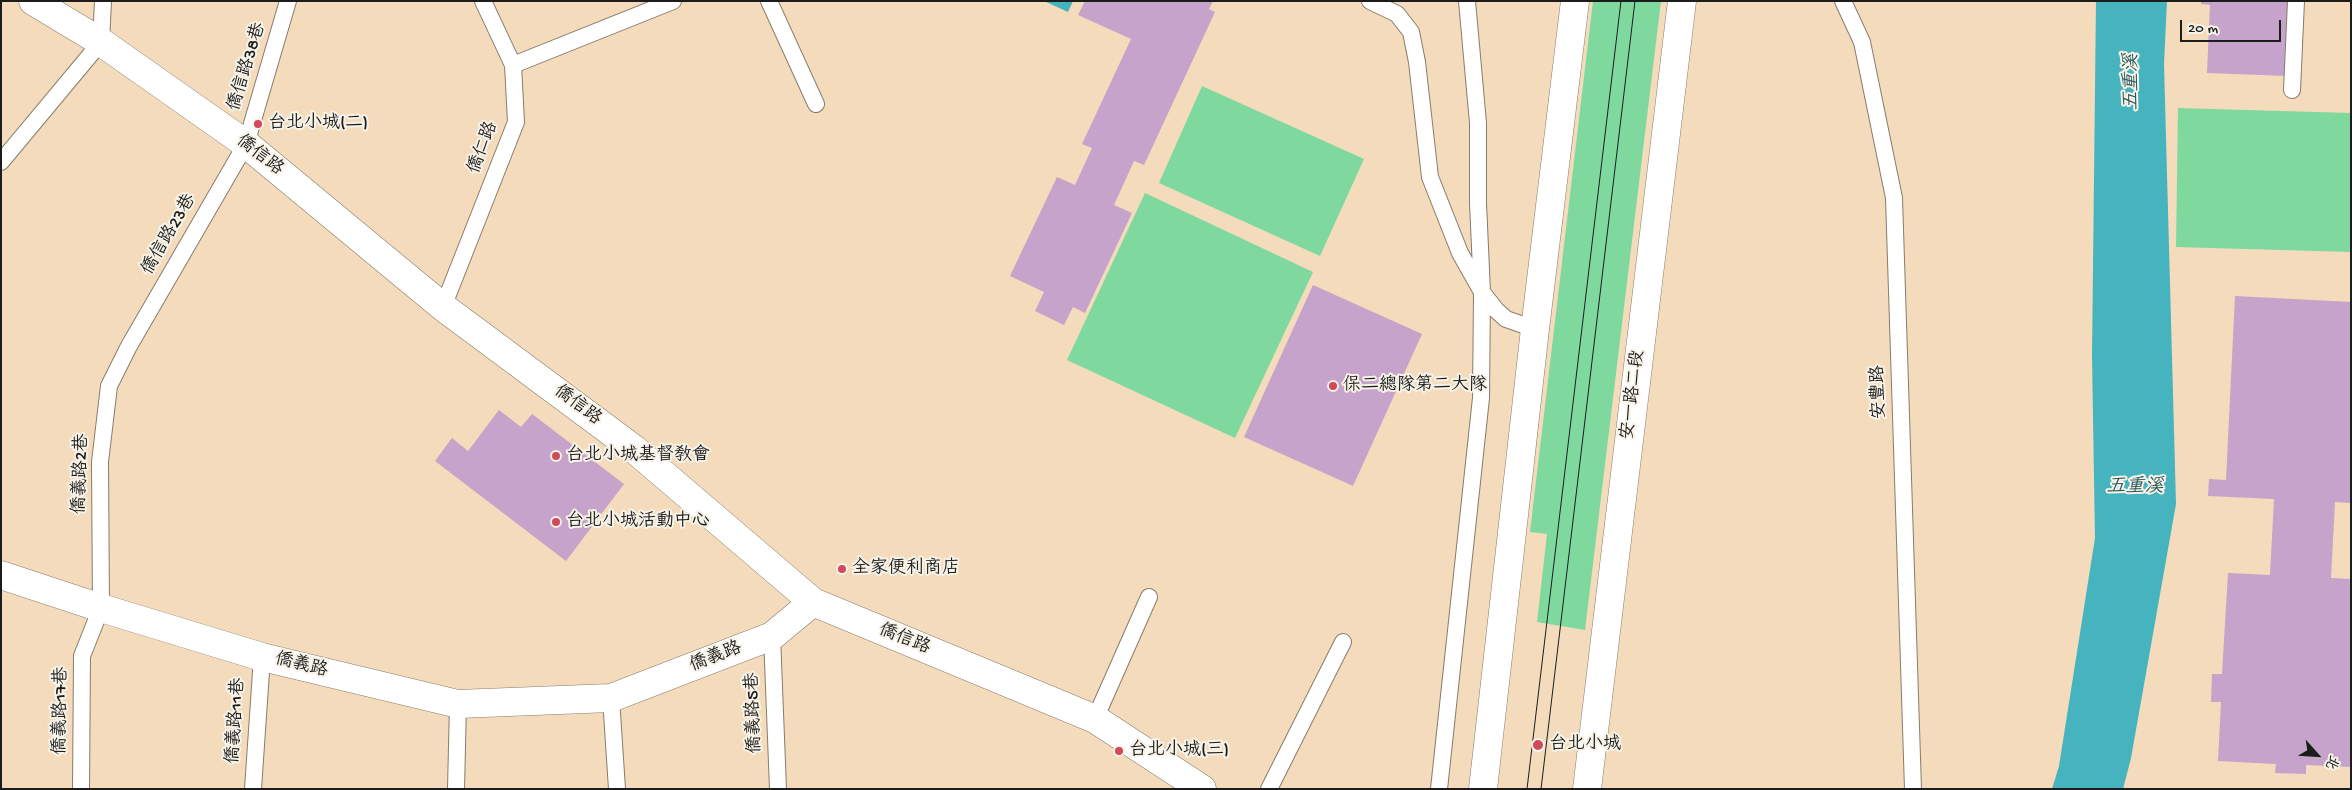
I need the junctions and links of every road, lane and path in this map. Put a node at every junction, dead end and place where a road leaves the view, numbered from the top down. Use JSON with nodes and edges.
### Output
{"nodes":[{"id":1,"x":33,"y":1,"type":"edge"},
{"id":2,"x":103,"y":1,"type":"edge"},
{"id":3,"x":288,"y":1,"type":"edge"},
{"id":4,"x":483,"y":1,"type":"edge"},
{"id":5,"x":769,"y":1,"type":"edge"},
{"id":6,"x":1370,"y":1,"type":"edge"},
{"id":7,"x":1467,"y":1,"type":"edge"},
{"id":8,"x":1575,"y":1,"type":"edge"},
{"id":9,"x":1682,"y":1,"type":"edge"},
{"id":10,"x":1843,"y":1,"type":"edge"},
{"id":11,"x":2296,"y":1,"type":"edge"},
{"id":12,"x":667,"y":2,"type":"edge"},
{"id":13,"x":101,"y":42,"type":"junction"},
{"id":14,"x":513,"y":65,"type":"junction"},
{"id":15,"x":2292,"y":90,"type":"dead end"},
{"id":16,"x":816,"y":104,"type":"dead end"},
{"id":17,"x":246,"y":144,"type":"junction"},
{"id":18,"x":1,"y":162,"type":"edge"},
{"id":19,"x":1482,"y":292,"type":"junction"},
{"id":20,"x":443,"y":306,"type":"junction"},
{"id":21,"x":1535,"y":329,"type":"junction"},
{"id":22,"x":129,"y":346,"type":"joint"},
{"id":23,"x":1,"y":575,"type":"edge"},
{"id":24,"x":1149,"y":598,"type":"dead end"},
{"id":25,"x":813,"y":602,"type":"junction"},
{"id":26,"x":101,"y":608,"type":"junction"},
{"id":27,"x":772,"y":636,"type":"junction"},
{"id":28,"x":1343,"y":642,"type":"dead end"},
{"id":29,"x":262,"y":656,"type":"junction"},
{"id":30,"x":611,"y":698,"type":"junction"},
{"id":31,"x":458,"y":704,"type":"junction"},
{"id":32,"x":1095,"y":719,"type":"junction"},
{"id":33,"x":81,"y":789,"type":"edge"},
{"id":34,"x":253,"y":789,"type":"edge"},
{"id":35,"x":456,"y":789,"type":"edge"},
{"id":36,"x":617,"y":789,"type":"edge"},
{"id":37,"x":778,"y":789,"type":"edge"},
{"id":38,"x":1202,"y":789,"type":"edge"},
{"id":39,"x":1269,"y":789,"type":"edge"},
{"id":40,"x":1439,"y":789,"type":"edge"},
{"id":41,"x":1483,"y":789,"type":"edge"},
{"id":42,"x":1586,"y":789,"type":"edge"},
{"id":43,"x":1913,"y":789,"type":"edge"}],
"edges":[{"from":1,"to":13,"type":"street","name":"僑信路"},
{"from":2,"to":13,"type":"lane"},
{"from":3,"to":17,"type":"lane","name":"僑信路38巷"},
{"from":4,"to":14,"type":"lane","name":"僑仁路"},
{"from":5,"to":16,"type":"lane"},
{"from":6,"to":19,"type":"lane"},
{"from":7,"to":19,"type":"lane"},
{"from":8,"to":21,"type":"street"},
{"from":9,"to":42,"type":"street","name":"安一路二段"},
{"from":10,"to":43,"type":"lane","name":"安豐路"},
{"from":11,"to":15,"type":"lane"},
{"from":12,"to":14,"type":"lane"},
{"from":13,"to":17,"type":"street","name":"僑信路"},
{"from":13,"to":18,"type":"lane"},
{"from":14,"to":20,"type":"lane","name":"僑仁路"},
{"from":17,"to":20,"type":"street","name":"僑信路"},
{"from":17,"to":22,"type":"lane","name":"僑信路23巷"},
{"from":19,"to":21,"type":"lane"},
{"from":19,"to":40,"type":"lane"},
{"from":20,"to":25,"type":"street","name":"僑信路"},
{"from":21,"to":41,"type":"street"},
{"from":22,"to":26,"type":"lane","name":"僑義路2巷"},
{"from":23,"to":26,"type":"street","name":"僑義路"},
{"from":24,"to":32,"type":"lane"},
{"from":25,"to":27,"type":"street","name":"僑義路"},
{"from":25,"to":32,"type":"street","name":"僑信路"},
{"from":26,"to":29,"type":"street","name":"僑義路"},
{"from":26,"to":33,"type":"lane","name":"僑義路17巷"},
{"from":27,"to":30,"type":"street","name":"僑義路"},
{"from":27,"to":37,"type":"lane","name":"僑義路5巷"},
{"from":28,"to":39,"type":"lane"},
{"from":29,"to":31,"type":"street","name":"僑義路"},
{"from":29,"to":34,"type":"lane","name":"僑義路11巷"},
{"from":30,"to":31,"type":"street","name":"僑義路"},
{"from":30,"to":36,"type":"lane"},
{"from":31,"to":35,"type":"lane"},
{"from":32,"to":38,"type":"street","name":"僑信路"}]}
